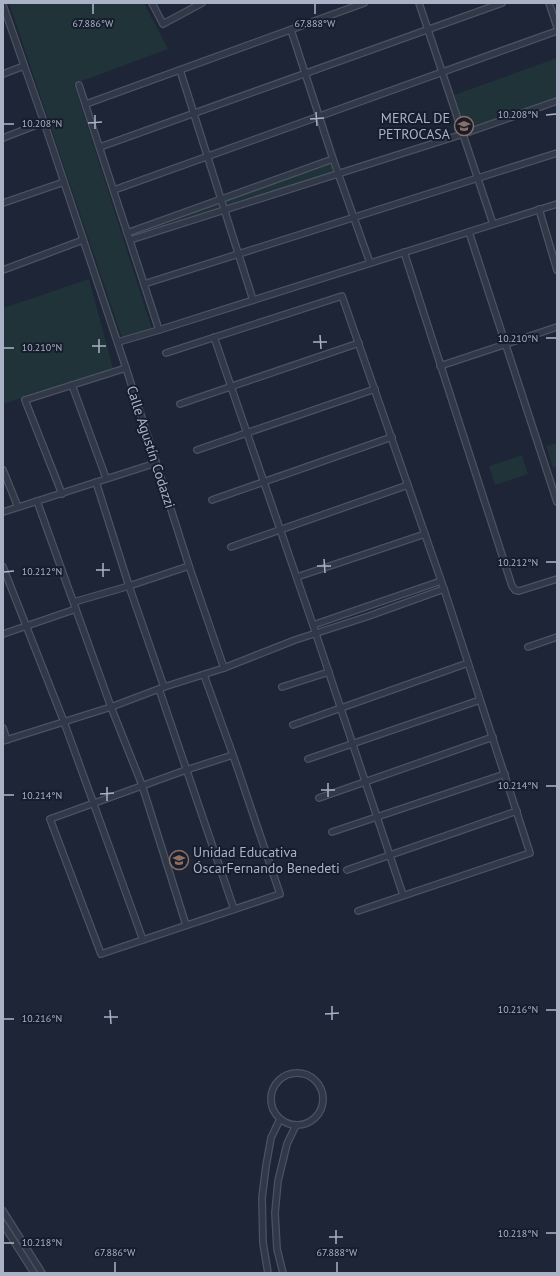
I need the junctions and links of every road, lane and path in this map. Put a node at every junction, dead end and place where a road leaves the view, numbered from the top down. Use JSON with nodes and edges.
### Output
{"nodes":[{"id":1,"x":152,"y":3,"type":"edge"},
{"id":2,"x":202,"y":3,"type":"edge"},
{"id":3,"x":364,"y":3,"type":"edge"},
{"id":4,"x":419,"y":3,"type":"edge"},
{"id":5,"x":502,"y":3,"type":"edge"},
{"id":6,"x":549,"y":3,"type":"edge"},
{"id":7,"x":3,"y":7,"type":"edge"},
{"id":8,"x":557,"y":26,"type":"edge"},
{"id":9,"x":291,"y":30,"type":"junction"},
{"id":10,"x":428,"y":30,"type":"junction"},
{"id":11,"x":557,"y":31,"type":"edge"},
{"id":12,"x":24,"y":66,"type":"junction"},
{"id":13,"x":180,"y":70,"type":"junction"},
{"id":14,"x":442,"y":72,"type":"junction"},
{"id":15,"x":305,"y":73,"type":"junction"},
{"id":16,"x":3,"y":74,"type":"edge"},
{"id":17,"x":79,"y":86,"type":"dead end"},
{"id":18,"x":557,"y":101,"type":"edge"},
{"id":19,"x":86,"y":104,"type":"junction"},
{"id":20,"x":193,"y":113,"type":"junction"},
{"id":21,"x":319,"y":117,"type":"junction"},
{"id":22,"x":44,"y":122,"type":"junction"},
{"id":23,"x":463,"y":134,"type":"junction"},
{"id":24,"x":3,"y":138,"type":"edge"},
{"id":25,"x":100,"y":147,"type":"junction"},
{"id":26,"x":557,"y":153,"type":"edge"},
{"id":27,"x":207,"y":157,"type":"junction"},
{"id":28,"x":333,"y":159,"type":"junction"},
{"id":29,"x":339,"y":174,"type":"junction"},
{"id":30,"x":477,"y":178,"type":"junction"},
{"id":31,"x":64,"y":182,"type":"junction"},
{"id":32,"x":114,"y":190,"type":"junction"},
{"id":33,"x":220,"y":199,"type":"junction"},
{"id":34,"x":3,"y":203,"type":"edge"},
{"id":35,"x":557,"y":204,"type":"edge"},
{"id":36,"x":539,"y":209,"type":"junction"},
{"id":37,"x":224,"y":210,"type":"junction"},
{"id":38,"x":353,"y":217,"type":"junction"},
{"id":39,"x":493,"y":224,"type":"junction"},
{"id":40,"x":469,"y":232,"type":"junction"},
{"id":41,"x":127,"y":233,"type":"junction"},
{"id":42,"x":83,"y":240,"type":"junction"},
{"id":43,"x":130,"y":240,"type":"junction"},
{"id":44,"x":404,"y":252,"type":"junction"},
{"id":45,"x":238,"y":254,"type":"junction"},
{"id":46,"x":370,"y":263,"type":"junction"},
{"id":47,"x":3,"y":270,"type":"edge"},
{"id":48,"x":557,"y":270,"type":"edge"},
{"id":49,"x":144,"y":284,"type":"junction"},
{"id":50,"x":253,"y":300,"type":"junction"},
{"id":51,"x":557,"y":327,"type":"edge"},
{"id":52,"x":159,"y":330,"type":"junction"},
{"id":53,"x":214,"y":337,"type":"junction"},
{"id":54,"x":118,"y":342,"type":"junction"},
{"id":55,"x":359,"y":343,"type":"junction"},
{"id":56,"x":506,"y":344,"type":"junction"},
{"id":57,"x":166,"y":353,"type":"dead end"},
{"id":58,"x":440,"y":366,"type":"junction"},
{"id":59,"x":126,"y":368,"type":"junction"},
{"id":60,"x":72,"y":385,"type":"junction"},
{"id":61,"x":231,"y":386,"type":"junction"},
{"id":62,"x":375,"y":389,"type":"junction"},
{"id":63,"x":180,"y":404,"type":"dead end"},
{"id":64,"x":247,"y":433,"type":"junction"},
{"id":65,"x":392,"y":437,"type":"junction"},
{"id":66,"x":197,"y":450,"type":"dead end"},
{"id":67,"x":156,"y":463,"type":"junction"},
{"id":68,"x":3,"y":470,"type":"edge"},
{"id":69,"x":106,"y":478,"type":"junction"},
{"id":70,"x":96,"y":482,"type":"junction"},
{"id":71,"x":264,"y":482,"type":"junction"},
{"id":72,"x":408,"y":485,"type":"junction"},
{"id":73,"x":62,"y":494,"type":"junction"},
{"id":74,"x":212,"y":500,"type":"dead end"},
{"id":75,"x":37,"y":501,"type":"junction"},
{"id":76,"x":557,"y":502,"type":"edge"},
{"id":77,"x":18,"y":507,"type":"junction"},
{"id":78,"x":3,"y":512,"type":"edge"},
{"id":79,"x":280,"y":530,"type":"junction"},
{"id":80,"x":425,"y":534,"type":"junction"},
{"id":81,"x":231,"y":547,"type":"dead end"},
{"id":82,"x":189,"y":566,"type":"junction"},
{"id":83,"x":3,"y":567,"type":"edge"},
{"id":84,"x":297,"y":577,"type":"junction"},
{"id":85,"x":557,"y":579,"type":"edge"},
{"id":86,"x":441,"y":580,"type":"junction"},
{"id":87,"x":129,"y":586,"type":"junction"},
{"id":88,"x":444,"y":589,"type":"junction"},
{"id":89,"x":74,"y":602,"type":"junction"},
{"id":90,"x":76,"y":609,"type":"junction"},
{"id":91,"x":313,"y":624,"type":"junction"},
{"id":92,"x":26,"y":626,"type":"junction"},
{"id":93,"x":316,"y":633,"type":"junction"},
{"id":94,"x":3,"y":634,"type":"edge"},
{"id":95,"x":557,"y":637,"type":"edge"},
{"id":96,"x":528,"y":647,"type":"dead end"},
{"id":97,"x":468,"y":663,"type":"junction"},
{"id":98,"x":224,"y":668,"type":"junction"},
{"id":99,"x":329,"y":672,"type":"junction"},
{"id":100,"x":204,"y":675,"type":"junction"},
{"id":101,"x":282,"y":687,"type":"dead end"},
{"id":102,"x":161,"y":688,"type":"junction"},
{"id":103,"x":480,"y":700,"type":"junction"},
{"id":104,"x":111,"y":707,"type":"junction"},
{"id":105,"x":341,"y":708,"type":"junction"},
{"id":106,"x":64,"y":722,"type":"junction"},
{"id":107,"x":294,"y":725,"type":"dead end"},
{"id":108,"x":3,"y":728,"type":"edge"},
{"id":109,"x":492,"y":737,"type":"junction"},
{"id":110,"x":5,"y":740,"type":"edge"},
{"id":111,"x":353,"y":744,"type":"junction"},
{"id":112,"x":233,"y":755,"type":"junction"},
{"id":113,"x":308,"y":759,"type":"dead end"},
{"id":114,"x":186,"y":770,"type":"junction"},
{"id":115,"x":505,"y":774,"type":"junction"},
{"id":116,"x":366,"y":781,"type":"junction"},
{"id":117,"x":142,"y":786,"type":"junction"},
{"id":118,"x":319,"y":798,"type":"dead end"},
{"id":119,"x":94,"y":802,"type":"junction"},
{"id":120,"x":516,"y":811,"type":"junction"},
{"id":121,"x":377,"y":817,"type":"junction"},
{"id":122,"x":332,"y":832,"type":"dead end"},
{"id":123,"x":390,"y":855,"type":"junction"},
{"id":124,"x":346,"y":870,"type":"dead end"},
{"id":125,"x":403,"y":895,"type":"junction"},
{"id":126,"x":234,"y":909,"type":"junction"},
{"id":127,"x":358,"y":911,"type":"dead end"},
{"id":128,"x":186,"y":925,"type":"junction"},
{"id":129,"x":143,"y":940,"type":"junction"},
{"id":130,"x":280,"y":1119,"type":"junction"},
{"id":131,"x":296,"y":1125,"type":"junction"},
{"id":132,"x":3,"y":1211,"type":"edge"},
{"id":133,"x":3,"y":1224,"type":"edge"},
{"id":134,"x":34,"y":1273,"type":"edge"},
{"id":135,"x":42,"y":1273,"type":"edge"},
{"id":136,"x":268,"y":1273,"type":"edge"},
{"id":137,"x":283,"y":1273,"type":"edge"}],
"edges":[{"from":1,"to":2,"type":"street"},
{"from":3,"to":9,"type":"street"},
{"from":4,"to":10,"type":"street"},
{"from":5,"to":10,"type":"street"},
{"from":6,"to":8,"type":"street"},
{"from":7,"to":12,"type":"street","name":"Calle Agustín Codazzi"},
{"from":9,"to":13,"type":"street"},
{"from":9,"to":15,"type":"street"},
{"from":10,"to":14,"type":"street"},
{"from":10,"to":15,"type":"street"},
{"from":11,"to":14,"type":"street"},
{"from":12,"to":16,"type":"street"},
{"from":12,"to":22,"type":"street","name":"Calle Agustín Codazzi"},
{"from":13,"to":19,"type":"street"},
{"from":13,"to":20,"type":"street"},
{"from":14,"to":21,"type":"street"},
{"from":14,"to":23,"type":"street"},
{"from":15,"to":20,"type":"street"},
{"from":15,"to":21,"type":"street"},
{"from":17,"to":19,"type":"street"},
{"from":18,"to":23,"type":"street"},
{"from":19,"to":25,"type":"street"},
{"from":20,"to":25,"type":"street"},
{"from":20,"to":27,"type":"street"},
{"from":21,"to":27,"type":"street"},
{"from":21,"to":28,"type":"street"},
{"from":22,"to":24,"type":"street"},
{"from":22,"to":31,"type":"street","name":"Calle Agustín Codazzi"},
{"from":23,"to":29,"type":"street"},
{"from":23,"to":30,"type":"street"},
{"from":25,"to":32,"type":"street"},
{"from":26,"to":30,"type":"street"},
{"from":27,"to":32,"type":"street"},
{"from":27,"to":33,"type":"street"},
{"from":28,"to":29,"type":"street"},
{"from":28,"to":33,"type":"street"},
{"from":29,"to":37,"type":"street"},
{"from":29,"to":38,"type":"street"},
{"from":30,"to":38,"type":"street"},
{"from":30,"to":39,"type":"street"},
{"from":31,"to":34,"type":"street"},
{"from":31,"to":42,"type":"street","name":"Calle Agustín Codazzi"},
{"from":32,"to":41,"type":"street"},
{"from":33,"to":37,"type":"street"},
{"from":33,"to":41,"type":"street"},
{"from":35,"to":36,"type":"street"},
{"from":36,"to":39,"type":"street"},
{"from":36,"to":48,"type":"street"},
{"from":37,"to":43,"type":"street"},
{"from":37,"to":45,"type":"street"},
{"from":38,"to":45,"type":"street"},
{"from":38,"to":46,"type":"street"},
{"from":39,"to":40,"type":"street"},
{"from":40,"to":44,"type":"street"},
{"from":40,"to":56,"type":"street"},
{"from":41,"to":43,"type":"street"},
{"from":42,"to":47,"type":"street"},
{"from":42,"to":54,"type":"street","name":"Calle Agustín Codazzi"},
{"from":43,"to":49,"type":"street"},
{"from":44,"to":46,"type":"street"},
{"from":44,"to":58,"type":"street"},
{"from":45,"to":49,"type":"street"},
{"from":45,"to":50,"type":"street"},
{"from":46,"to":50,"type":"street"},
{"from":49,"to":52,"type":"street"},
{"from":50,"to":52,"type":"street"},
{"from":51,"to":56,"type":"street"},
{"from":52,"to":54,"type":"street"},
{"from":53,"to":55,"type":"street"},
{"from":53,"to":57,"type":"street"},
{"from":53,"to":61,"type":"street"},
{"from":54,"to":59,"type":"street","name":"Calle Agustín Codazzi"},
{"from":55,"to":61,"type":"street"},
{"from":55,"to":62,"type":"street"},
{"from":56,"to":58,"type":"street"},
{"from":56,"to":76,"type":"street"},
{"from":58,"to":85,"type":"street"},
{"from":59,"to":60,"type":"street"},
{"from":59,"to":67,"type":"street","name":"Calle Agustín Codazzi"},
{"from":60,"to":69,"type":"street"},
{"from":60,"to":73,"type":"street"},
{"from":61,"to":63,"type":"street"},
{"from":61,"to":64,"type":"street"},
{"from":62,"to":64,"type":"street"},
{"from":62,"to":65,"type":"street"},
{"from":64,"to":66,"type":"street"},
{"from":64,"to":71,"type":"street"},
{"from":65,"to":71,"type":"street"},
{"from":65,"to":72,"type":"street"},
{"from":67,"to":69,"type":"street"},
{"from":67,"to":82,"type":"street","name":"Calle Agustín Codazzi"},
{"from":68,"to":77,"type":"street"},
{"from":69,"to":70,"type":"street"},
{"from":70,"to":73,"type":"street"},
{"from":70,"to":87,"type":"street"},
{"from":71,"to":74,"type":"street"},
{"from":71,"to":79,"type":"street"},
{"from":72,"to":79,"type":"street"},
{"from":72,"to":80,"type":"street"},
{"from":73,"to":75,"type":"street"},
{"from":75,"to":77,"type":"street"},
{"from":75,"to":89,"type":"street"},
{"from":77,"to":78,"type":"street"},
{"from":79,"to":81,"type":"street"},
{"from":79,"to":84,"type":"street"},
{"from":80,"to":84,"type":"street"},
{"from":80,"to":86,"type":"street"},
{"from":82,"to":87,"type":"street"},
{"from":82,"to":98,"type":"street","name":"Calle Agustín Codazzi"},
{"from":83,"to":92,"type":"street"},
{"from":84,"to":91,"type":"street"},
{"from":86,"to":88,"type":"street"},
{"from":86,"to":91,"type":"street"},
{"from":87,"to":89,"type":"street"},
{"from":87,"to":102,"type":"street"},
{"from":88,"to":93,"type":"street"},
{"from":88,"to":97,"type":"street"},
{"from":89,"to":90,"type":"street"},
{"from":90,"to":92,"type":"street"},
{"from":90,"to":104,"type":"street"},
{"from":91,"to":93,"type":"street"},
{"from":92,"to":94,"type":"street"},
{"from":92,"to":106,"type":"street"},
{"from":93,"to":98,"type":"street"},
{"from":93,"to":99,"type":"street"},
{"from":95,"to":96,"type":"street"},
{"from":97,"to":103,"type":"street"},
{"from":97,"to":105,"type":"street"},
{"from":98,"to":100,"type":"street"},
{"from":99,"to":101,"type":"street"},
{"from":99,"to":105,"type":"street"},
{"from":100,"to":102,"type":"street"},
{"from":100,"to":112,"type":"street"},
{"from":102,"to":104,"type":"street"},
{"from":102,"to":114,"type":"street"},
{"from":103,"to":109,"type":"street"},
{"from":103,"to":111,"type":"street"},
{"from":104,"to":106,"type":"street"},
{"from":104,"to":117,"type":"street"},
{"from":105,"to":107,"type":"street"},
{"from":105,"to":111,"type":"street"},
{"from":106,"to":110,"type":"street"},
{"from":106,"to":119,"type":"street"},
{"from":108,"to":110,"type":"street"},
{"from":109,"to":115,"type":"street"},
{"from":109,"to":116,"type":"street"},
{"from":111,"to":113,"type":"street"},
{"from":111,"to":116,"type":"street"},
{"from":112,"to":114,"type":"street"},
{"from":112,"to":126,"type":"street"},
{"from":114,"to":117,"type":"street"},
{"from":114,"to":126,"type":"street"},
{"from":115,"to":120,"type":"street"},
{"from":115,"to":121,"type":"street"},
{"from":116,"to":118,"type":"street"},
{"from":116,"to":121,"type":"street"},
{"from":117,"to":119,"type":"street"},
{"from":117,"to":128,"type":"street"},
{"from":119,"to":129,"type":"street"},
{"from":119,"to":129,"type":"street"},
{"from":120,"to":123,"type":"street"},
{"from":120,"to":125,"type":"street"},
{"from":121,"to":122,"type":"street"},
{"from":121,"to":123,"type":"street"},
{"from":123,"to":124,"type":"street"},
{"from":123,"to":125,"type":"street"},
{"from":125,"to":127,"type":"street"},
{"from":126,"to":128,"type":"street"},
{"from":128,"to":129,"type":"street"},
{"from":130,"to":131,"type":"street"},
{"from":130,"to":131,"type":"street"},
{"from":130,"to":136,"type":"street"},
{"from":131,"to":137,"type":"street"},
{"from":132,"to":135,"type":"street"},
{"from":133,"to":134,"type":"street"}]}
